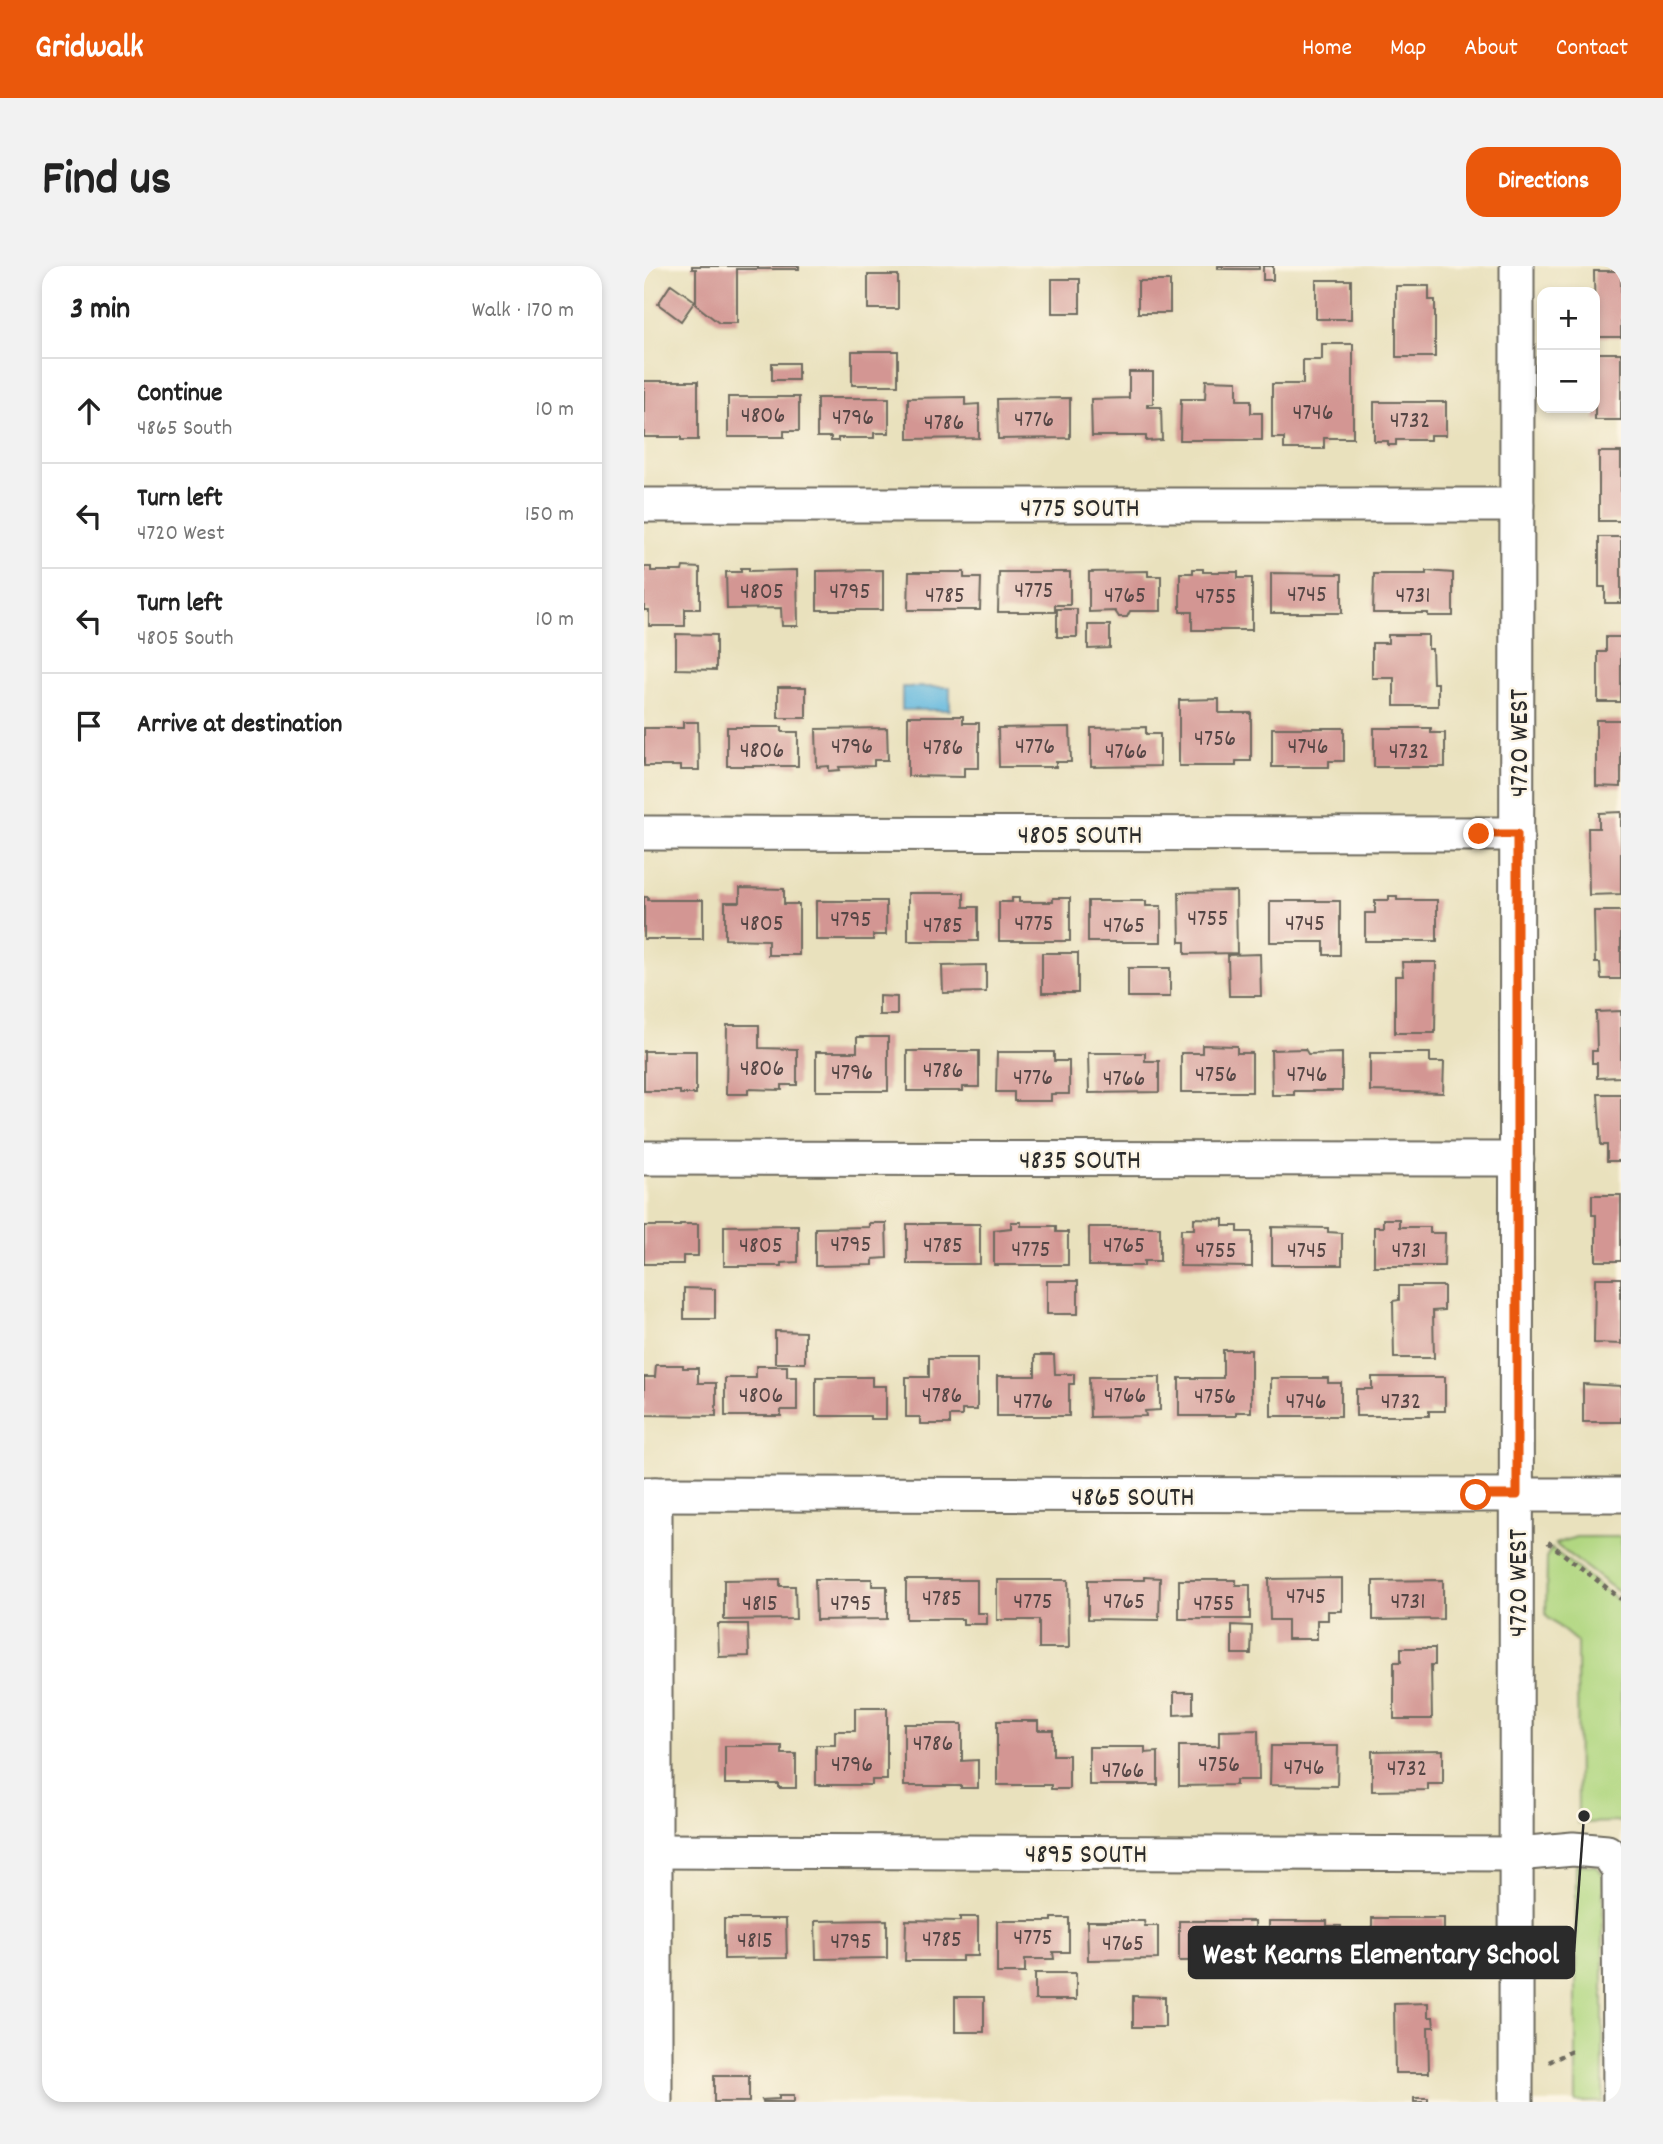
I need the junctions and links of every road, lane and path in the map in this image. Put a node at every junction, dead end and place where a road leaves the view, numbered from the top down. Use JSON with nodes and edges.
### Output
{"nodes":[{"id":1,"x":1517,"y":266,"type":"edge"},
{"id":2,"x":644,"y":505,"type":"edge"},
{"id":3,"x":1517,"y":505,"type":"junction"},
{"id":4,"x":644,"y":833,"type":"edge"},
{"id":5,"x":1517,"y":834,"type":"junction"},
{"id":6,"x":644,"y":1158,"type":"edge"},
{"id":7,"x":1517,"y":1159,"type":"junction"},
{"id":8,"x":650,"y":1493,"type":"edge"},
{"id":9,"x":1517,"y":1495,"type":"junction"},
{"id":10,"x":1621,"y":1495,"type":"edge"},
{"id":11,"x":1548,"y":1542,"type":"dead end"},
{"id":12,"x":1621,"y":1599,"type":"edge"},
{"id":13,"x":655,"y":1851,"type":"junction"},
{"id":14,"x":1516,"y":1854,"type":"junction"},
{"id":15,"x":1574,"y":2050,"type":"dead end"},
{"id":16,"x":1549,"y":2062,"type":"dead end"},
{"id":17,"x":655,"y":2102,"type":"edge"},
{"id":18,"x":1516,"y":2102,"type":"edge"},
{"id":19,"x":1620,"y":2102,"type":"edge"}],
"edges":[{"from":1,"to":3,"type":"street","name":"4720 WEST"},
{"from":2,"to":3,"type":"street","name":"4775 SOUTH"},
{"from":3,"to":5,"type":"street","name":"4720 WEST"},
{"from":4,"to":5,"type":"street","name":"4805 SOUTH"},
{"from":5,"to":7,"type":"street","name":"4720 WEST"},
{"from":6,"to":7,"type":"street","name":"4835 SOUTH"},
{"from":7,"to":9,"type":"street","name":"4720 WEST"},
{"from":8,"to":9,"type":"street","name":"4865 SOUTH"},
{"from":8,"to":13,"type":"street"},
{"from":9,"to":10,"type":"street","name":"4865 SOUTH"},
{"from":9,"to":14,"type":"street","name":"4720 WEST"},
{"from":11,"to":12,"type":"path"},
{"from":13,"to":14,"type":"street","name":"4895 SOUTH"},
{"from":13,"to":17,"type":"street"},
{"from":14,"to":18,"type":"street","name":"4720 WEST"},
{"from":14,"to":19,"type":"street","name":"4895 SOUTH"},
{"from":15,"to":16,"type":"path"}]}
